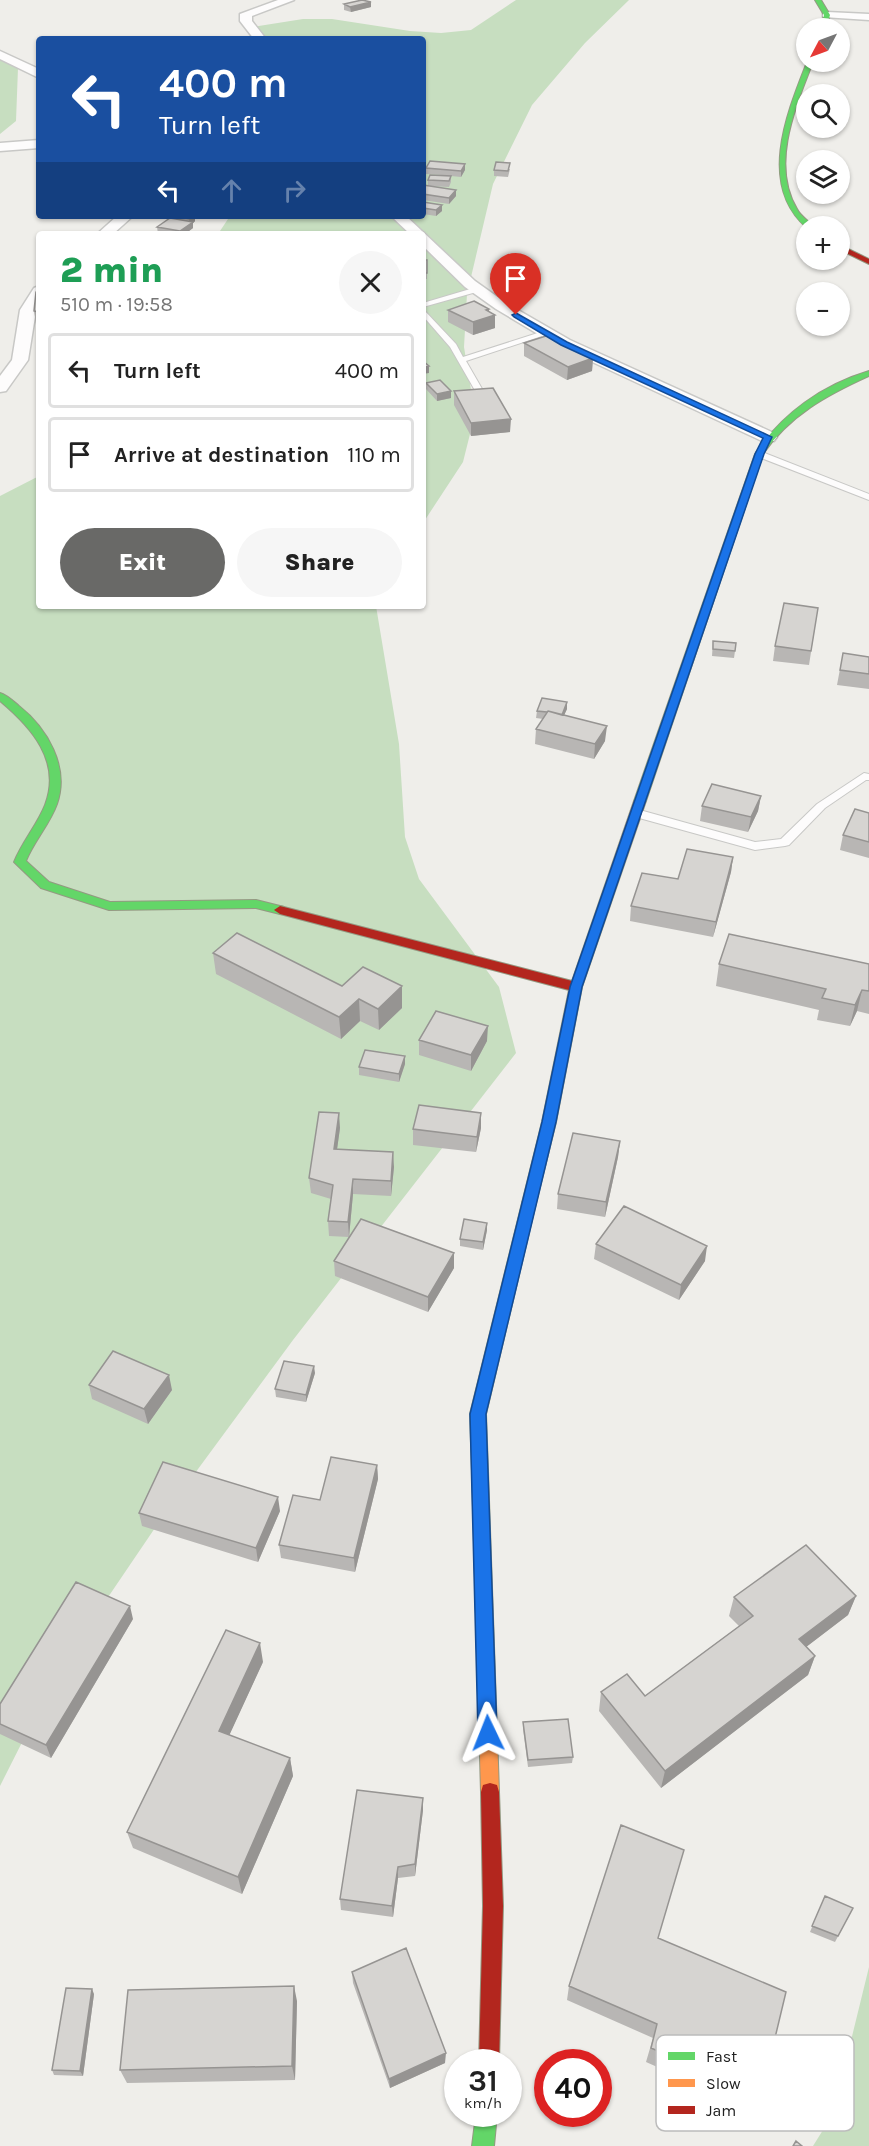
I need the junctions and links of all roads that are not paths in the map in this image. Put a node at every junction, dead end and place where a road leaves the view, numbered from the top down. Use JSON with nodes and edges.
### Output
{"nodes":[{"id":1,"x":289,"y":0,"type":"edge"},
{"id":2,"x":818,"y":0,"type":"edge"},
{"id":3,"x":825,"y":18,"type":"edge"},
{"id":4,"x":869,"y":18,"type":"edge"},
{"id":5,"x":850,"y":20,"type":"edge"},
{"id":6,"x":258,"y":36,"type":"edge"},
{"id":7,"x":0,"y":54,"type":"edge"},
{"id":8,"x":806,"y":72,"type":"edge"},
{"id":9,"x":36,"y":73,"type":"edge"},
{"id":10,"x":36,"y":144,"type":"edge"},
{"id":11,"x":0,"y":147,"type":"edge"},
{"id":12,"x":797,"y":216,"type":"edge"},
{"id":13,"x":122,"y":219,"type":"edge"},
{"id":14,"x":401,"y":219,"type":"edge"},
{"id":15,"x":108,"y":231,"type":"edge"},
{"id":16,"x":415,"y":231,"type":"edge"},
{"id":17,"x":426,"y":241,"type":"edge"},
{"id":18,"x":850,"y":252,"type":"edge"},
{"id":19,"x":869,"y":262,"type":"edge"},
{"id":20,"x":477,"y":290,"type":"junction"},
{"id":21,"x":36,"y":296,"type":"edge"},
{"id":22,"x":426,"y":304,"type":"edge"},
{"id":23,"x":426,"y":314,"type":"edge"},
{"id":24,"x":547,"y":333,"type":"junction"},
{"id":25,"x":461,"y":360,"type":"junction"},
{"id":26,"x":869,"y":374,"type":"edge"},
{"id":27,"x":0,"y":387,"type":"edge"},
{"id":28,"x":481,"y":394,"type":"edge"},
{"id":29,"x":768,"y":437,"type":"junction"},
{"id":30,"x":759,"y":454,"type":"junction"},
{"id":31,"x":869,"y":497,"type":"edge"},
{"id":32,"x":0,"y":696,"type":"edge"},
{"id":33,"x":869,"y":777,"type":"edge"},
{"id":34,"x":636,"y":813,"type":"junction"},
{"id":35,"x":576,"y":987,"type":"junction"},
{"id":36,"x":489,"y":2049,"type":"edge"},
{"id":37,"x":485,"y":2127,"type":"edge"},
{"id":38,"x":483,"y":2146,"type":"edge"}],
"edges":[{"from":1,"to":6,"type":"street"},
{"from":2,"to":3,"type":"street"},
{"from":4,"to":5,"type":"street"},
{"from":7,"to":9,"type":"street"},
{"from":8,"to":12,"type":"street"},
{"from":10,"to":11,"type":"street"},
{"from":13,"to":15,"type":"street"},
{"from":14,"to":16,"type":"street"},
{"from":17,"to":20,"type":"street"},
{"from":18,"to":19,"type":"street"},
{"from":20,"to":22,"type":"lane"},
{"from":20,"to":24,"type":"street"},
{"from":21,"to":27,"type":"street"},
{"from":23,"to":25,"type":"lane"},
{"from":24,"to":25,"type":"lane"},
{"from":24,"to":29,"type":"street"},
{"from":25,"to":28,"type":"lane"},
{"from":26,"to":29,"type":"street"},
{"from":29,"to":30,"type":"street"},
{"from":30,"to":31,"type":"lane"},
{"from":30,"to":34,"type":"street"},
{"from":32,"to":35,"type":"street"},
{"from":33,"to":34,"type":"lane"},
{"from":34,"to":35,"type":"street"},
{"from":35,"to":36,"type":"street"},
{"from":37,"to":38,"type":"street"}]}
